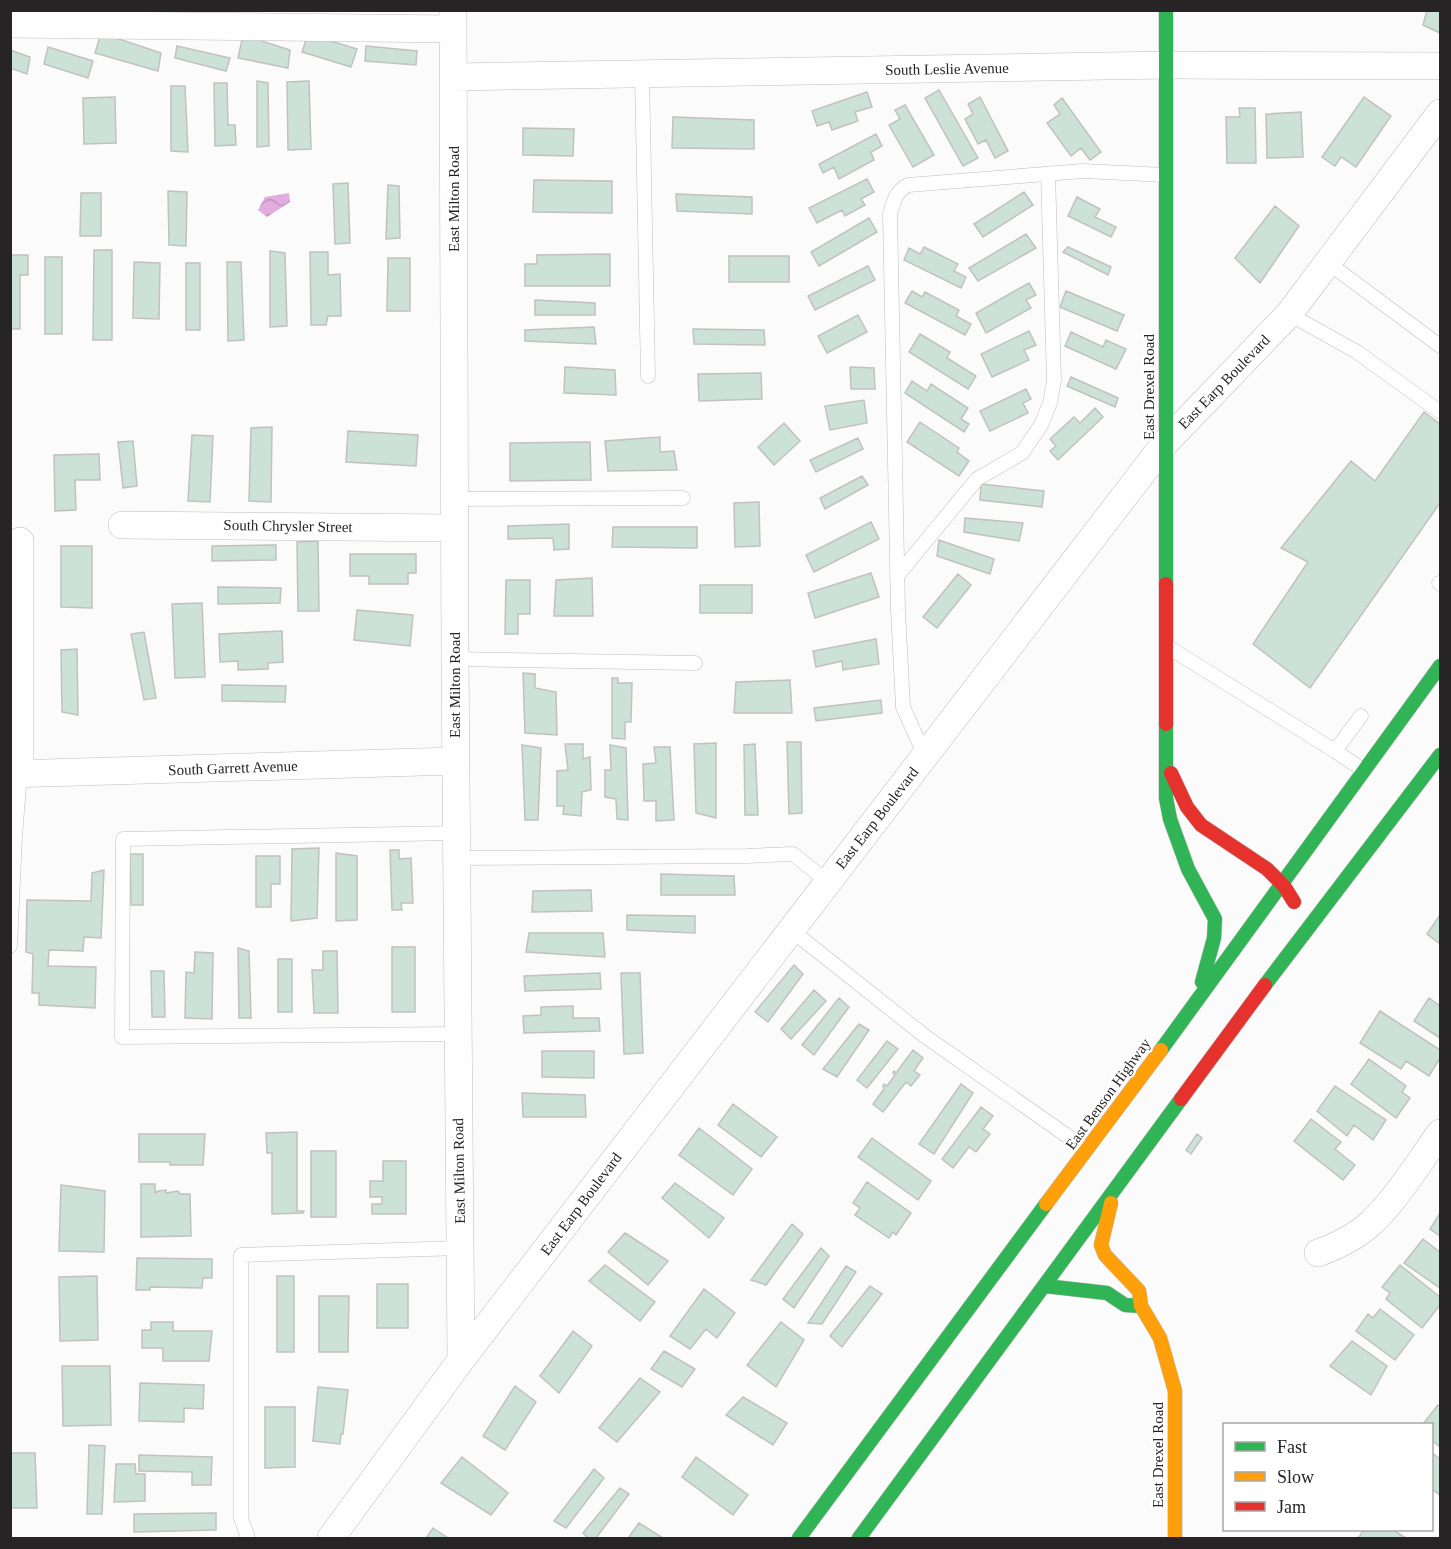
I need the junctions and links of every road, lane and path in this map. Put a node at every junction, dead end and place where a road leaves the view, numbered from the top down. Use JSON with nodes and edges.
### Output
{"nodes":[{"id":1,"x":1166,"y":10,"type":"edge"},
{"id":2,"x":453,"y":20,"type":"edge"},
{"id":3,"x":10,"y":24,"type":"edge"},
{"id":4,"x":1167,"y":65,"type":"junction"},
{"id":5,"x":1440,"y":66,"type":"edge"},
{"id":6,"x":642,"y":74,"type":"junction"},
{"id":7,"x":453,"y":77,"type":"junction"},
{"id":8,"x":1440,"y":113,"type":"edge"},
{"id":9,"x":1048,"y":174,"type":"junction"},
{"id":10,"x":1166,"y":175,"type":"junction"},
{"id":11,"x":1327,"y":262,"type":"junction"},
{"id":12,"x":1289,"y":314,"type":"junction"},
{"id":13,"x":1440,"y":345,"type":"edge"},
{"id":14,"x":648,"y":376,"type":"dead end"},
{"id":15,"x":1440,"y":412,"type":"edge"},
{"id":16,"x":1166,"y":442,"type":"junction"},
{"id":17,"x":683,"y":498,"type":"dead end"},
{"id":18,"x":454,"y":499,"type":"junction"},
{"id":19,"x":122,"y":525,"type":"dead end"},
{"id":20,"x":454,"y":528,"type":"junction"},
{"id":21,"x":20,"y":541,"type":"dead end"},
{"id":22,"x":897,"y":576,"type":"junction"},
{"id":23,"x":1167,"y":647,"type":"junction"},
{"id":24,"x":455,"y":659,"type":"junction"},
{"id":25,"x":695,"y":663,"type":"dead end"},
{"id":26,"x":1440,"y":666,"type":"edge"},
{"id":27,"x":1361,"y":716,"type":"dead end"},
{"id":28,"x":1335,"y":751,"type":"junction"},
{"id":29,"x":1440,"y":755,"type":"edge"},
{"id":30,"x":925,"y":756,"type":"junction"},
{"id":31,"x":455,"y":761,"type":"junction"},
{"id":32,"x":1167,"y":763,"type":"junction"},
{"id":33,"x":1363,"y":770,"type":"junction"},
{"id":34,"x":15,"y":774,"type":"edge"},
{"id":35,"x":456,"y":845,"type":"junction"},
{"id":36,"x":828,"y":882,"type":"junction"},
{"id":37,"x":1283,"y":884,"type":"junction"},
{"id":38,"x":1308,"y":927,"type":"junction"},
{"id":39,"x":791,"y":930,"type":"junction"},
{"id":40,"x":10,"y":946,"type":"edge"},
{"id":41,"x":1200,"y":997,"type":"junction"},
{"id":42,"x":458,"y":1034,"type":"junction"},
{"id":43,"x":1440,"y":1133,"type":"edge"},
{"id":44,"x":1087,"y":1150,"type":"junction"},
{"id":45,"x":1114,"y":1192,"type":"junction"},
{"id":46,"x":460,"y":1248,"type":"junction"},
{"id":47,"x":1318,"y":1253,"type":"dead end"},
{"id":48,"x":1045,"y":1286,"type":"junction"},
{"id":49,"x":1142,"y":1306,"type":"junction"},
{"id":50,"x":461,"y":1360,"type":"junction"},
{"id":51,"x":248,"y":1539,"type":"edge"},
{"id":52,"x":331,"y":1539,"type":"edge"},
{"id":53,"x":799,"y":1539,"type":"edge"},
{"id":54,"x":859,"y":1539,"type":"edge"},
{"id":55,"x":1175,"y":1539,"type":"edge"}],
"edges":[{"from":1,"to":4,"type":"main road","name":"East Drexel Road"},
{"from":2,"to":3,"type":"street"},
{"from":2,"to":7,"type":"street","name":"East Milton Road"},
{"from":4,"to":5,"type":"street","name":"South Leslie Avenue"},
{"from":4,"to":6,"type":"street","name":"South Leslie Avenue"},
{"from":4,"to":10,"type":"main road","name":"East Drexel Road"},
{"from":6,"to":7,"type":"street","name":"South Leslie Avenue"},
{"from":6,"to":14,"type":"lane"},
{"from":7,"to":18,"type":"street","name":"East Milton Road"},
{"from":8,"to":11,"type":"street","name":"East Earp Boulevard"},
{"from":9,"to":10,"type":"lane"},
{"from":9,"to":22,"type":"lane"},
{"from":9,"to":22,"type":"lane"},
{"from":10,"to":16,"type":"main road","name":"East Drexel Road"},
{"from":11,"to":12,"type":"street","name":"East Earp Boulevard"},
{"from":11,"to":13,"type":"lane"},
{"from":12,"to":15,"type":"lane"},
{"from":12,"to":16,"type":"street","name":"East Earp Boulevard"},
{"from":16,"to":23,"type":"main road","name":"East Drexel Road"},
{"from":16,"to":30,"type":"street","name":"East Earp Boulevard"},
{"from":17,"to":18,"type":"lane"},
{"from":18,"to":20,"type":"street","name":"East Milton Road"},
{"from":19,"to":20,"type":"street","name":"South Chrysler Street"},
{"from":20,"to":24,"type":"street","name":"East Milton Road"},
{"from":21,"to":34,"type":"street"},
{"from":22,"to":30,"type":"lane"},
{"from":23,"to":28,"type":"lane"},
{"from":23,"to":32,"type":"main road","name":"East Drexel Road"},
{"from":24,"to":25,"type":"lane"},
{"from":24,"to":31,"type":"street","name":"East Milton Road"},
{"from":26,"to":33,"type":"main road","name":"East Benson Highway"},
{"from":27,"to":28,"type":"lane"},
{"from":28,"to":33,"type":"lane"},
{"from":29,"to":38,"type":"main road"},
{"from":30,"to":36,"type":"street","name":"East Earp Boulevard"},
{"from":31,"to":34,"type":"street","name":"South Garrett Avenue"},
{"from":31,"to":35,"type":"street","name":"East Milton Road"},
{"from":32,"to":37,"type":"main road"},
{"from":32,"to":41,"type":"main road","name":"East Drexel Road"},
{"from":33,"to":37,"type":"main road","name":"East Benson Highway"},
{"from":34,"to":40,"type":"lane"},
{"from":35,"to":36,"type":"lane"},
{"from":35,"to":42,"type":"street","name":"East Milton Road"},
{"from":35,"to":42,"type":"lane"},
{"from":36,"to":39,"type":"street","name":"East Earp Boulevard"},
{"from":37,"to":38,"type":"main road"},
{"from":37,"to":41,"type":"main road","name":"East Benson Highway"},
{"from":38,"to":45,"type":"main road"},
{"from":39,"to":44,"type":"lane"},
{"from":39,"to":50,"type":"street","name":"East Earp Boulevard"},
{"from":41,"to":44,"type":"main road","name":"East Benson Highway"},
{"from":42,"to":46,"type":"street","name":"East Milton Road"},
{"from":43,"to":47,"type":"street"},
{"from":44,"to":53,"type":"main road","name":"East Benson Highway"},
{"from":45,"to":48,"type":"main road"},
{"from":45,"to":49,"type":"main road","name":"East Drexel Road"},
{"from":46,"to":50,"type":"street","name":"East Milton Road"},
{"from":46,"to":51,"type":"lane"},
{"from":48,"to":49,"type":"main road"},
{"from":48,"to":54,"type":"main road"},
{"from":49,"to":55,"type":"main road","name":"East Drexel Road"},
{"from":50,"to":52,"type":"street","name":"East Earp Boulevard"}]}
